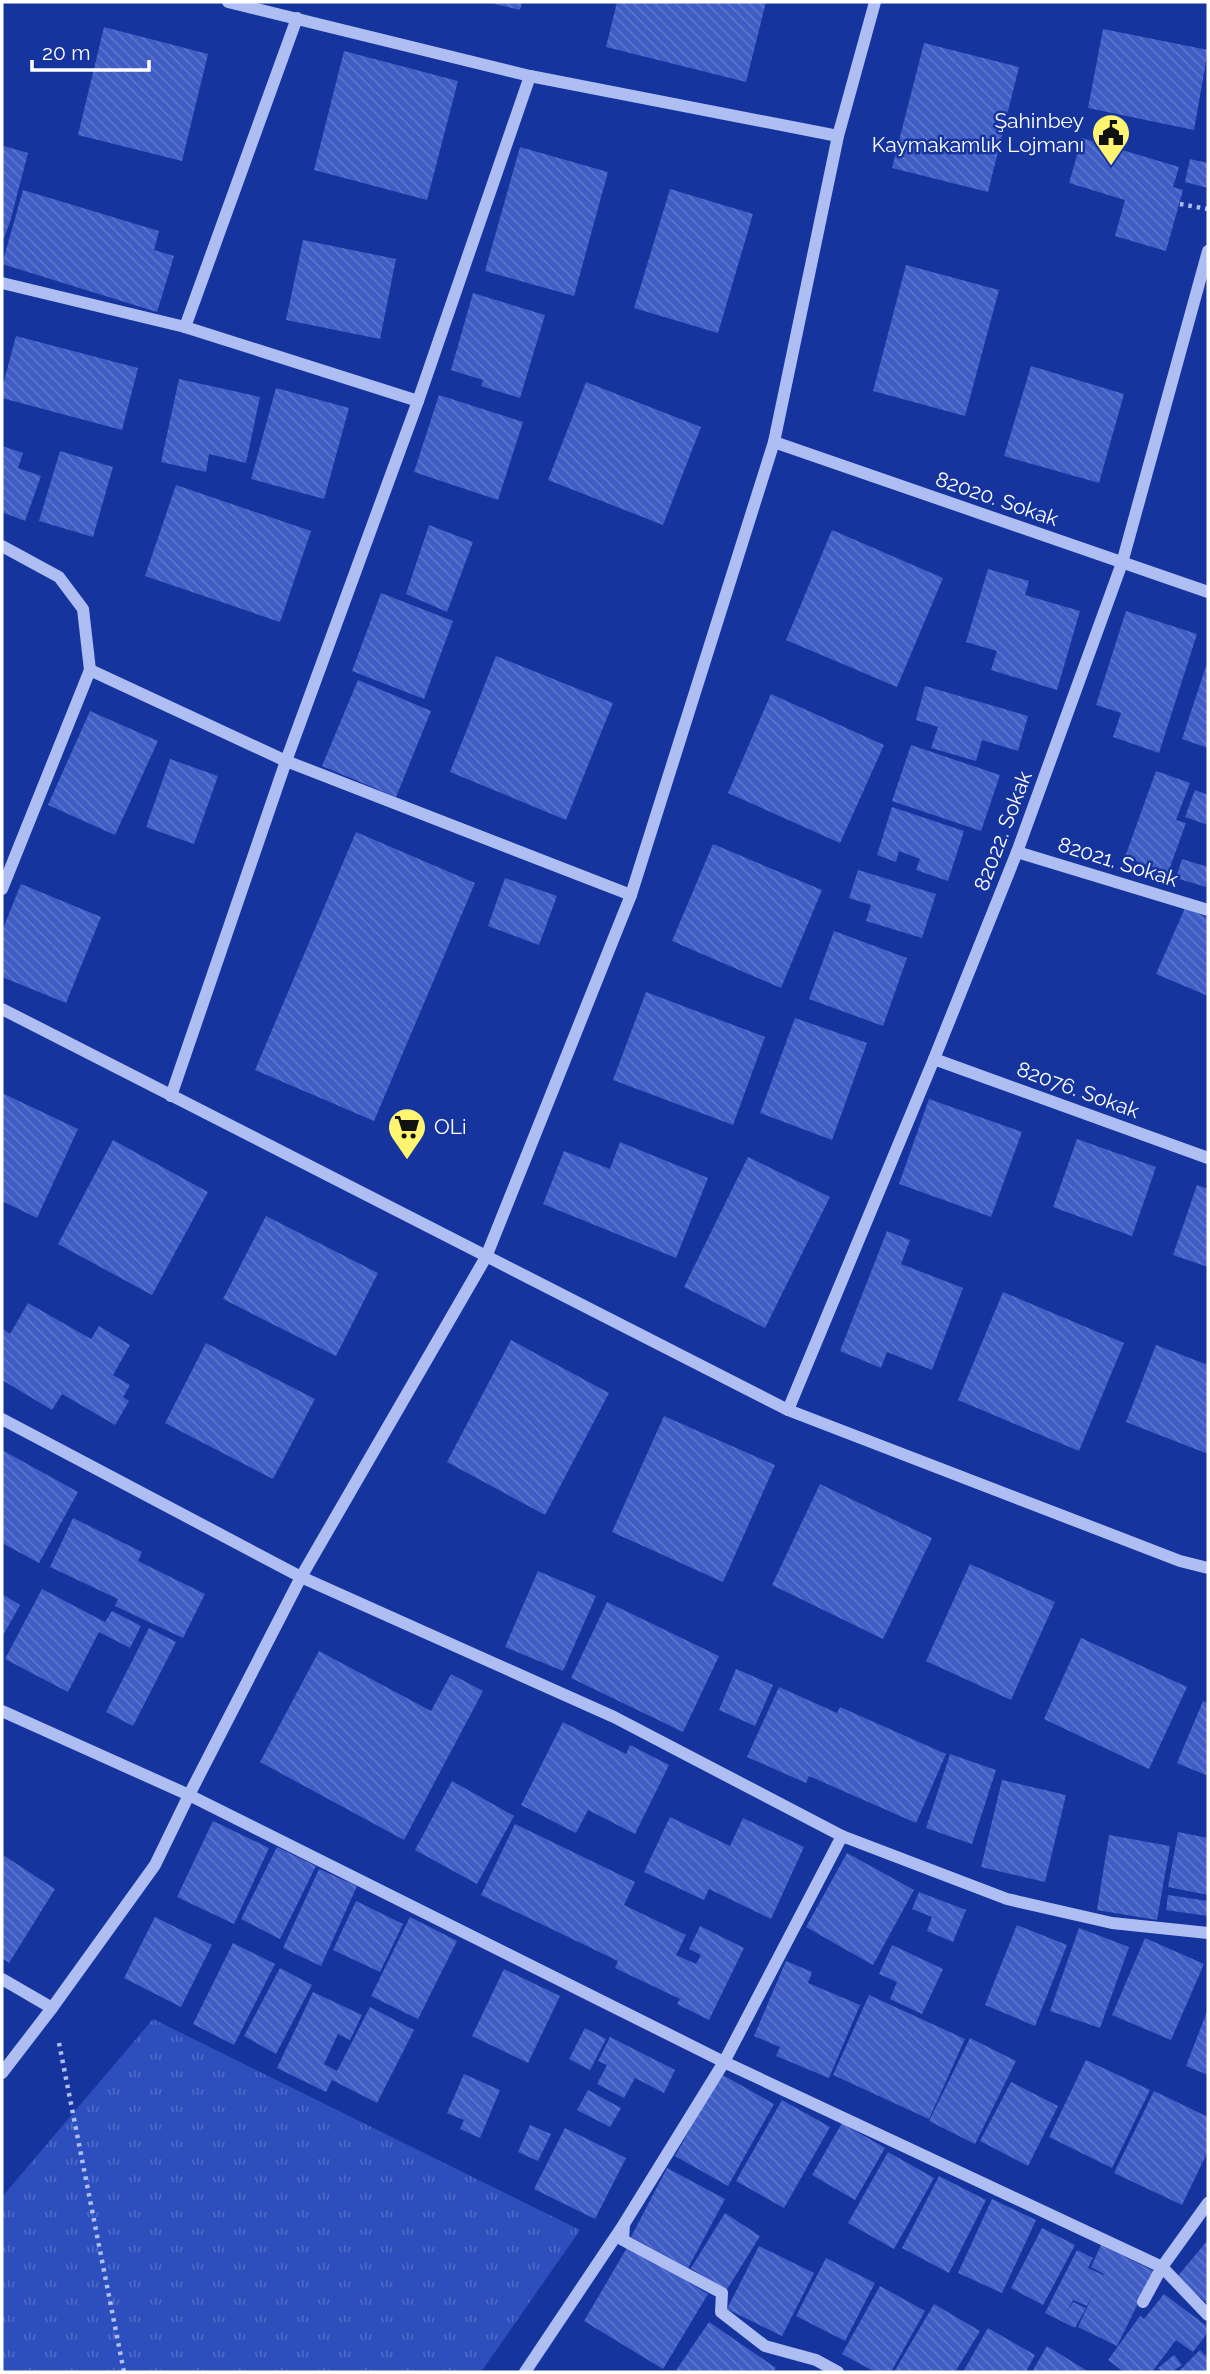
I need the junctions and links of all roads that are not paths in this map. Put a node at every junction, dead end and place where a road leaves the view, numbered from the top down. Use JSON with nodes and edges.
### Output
{"nodes":[{"id":1,"x":228,"y":2,"type":"edge"},
{"id":2,"x":875,"y":2,"type":"edge"},
{"id":3,"x":297,"y":18,"type":"junction"},
{"id":4,"x":530,"y":76,"type":"junction"},
{"id":5,"x":838,"y":136,"type":"junction"},
{"id":6,"x":1208,"y":251,"type":"edge"},
{"id":7,"x":2,"y":283,"type":"edge"},
{"id":8,"x":185,"y":327,"type":"junction"},
{"id":9,"x":418,"y":401,"type":"junction"},
{"id":10,"x":774,"y":442,"type":"junction"},
{"id":11,"x":2,"y":546,"type":"edge"},
{"id":12,"x":1122,"y":563,"type":"junction"},
{"id":13,"x":1208,"y":592,"type":"edge"},
{"id":14,"x":90,"y":670,"type":"junction"},
{"id":15,"x":286,"y":761,"type":"junction"},
{"id":16,"x":1017,"y":852,"type":"junction"},
{"id":17,"x":2,"y":889,"type":"edge"},
{"id":18,"x":631,"y":895,"type":"junction"},
{"id":19,"x":1208,"y":910,"type":"edge"},
{"id":20,"x":2,"y":1009,"type":"edge"},
{"id":21,"x":934,"y":1059,"type":"junction"},
{"id":22,"x":171,"y":1096,"type":"junction"},
{"id":23,"x":1208,"y":1158,"type":"edge"},
{"id":24,"x":486,"y":1257,"type":"junction"},
{"id":25,"x":788,"y":1410,"type":"junction"},
{"id":26,"x":2,"y":1419,"type":"edge"},
{"id":27,"x":1208,"y":1568,"type":"edge"},
{"id":28,"x":301,"y":1577,"type":"junction"},
{"id":29,"x":2,"y":1711,"type":"edge"},
{"id":30,"x":188,"y":1795,"type":"junction"},
{"id":31,"x":842,"y":1836,"type":"junction"},
{"id":32,"x":1208,"y":1933,"type":"edge"},
{"id":33,"x":2,"y":1979,"type":"edge"},
{"id":34,"x":52,"y":2008,"type":"junction"},
{"id":35,"x":724,"y":2062,"type":"junction"},
{"id":36,"x":2,"y":2073,"type":"edge"},
{"id":37,"x":1208,"y":2203,"type":"edge"},
{"id":38,"x":624,"y":2224,"type":"junction"},
{"id":39,"x":1162,"y":2267,"type":"junction"},
{"id":40,"x":1143,"y":2302,"type":"dead end"},
{"id":41,"x":1208,"y":2315,"type":"edge"},
{"id":42,"x":816,"y":2360,"type":"junction"},
{"id":43,"x":525,"y":2372,"type":"edge"},
{"id":44,"x":807,"y":2372,"type":"edge"},
{"id":45,"x":838,"y":2372,"type":"edge"}],
"edges":[{"from":1,"to":3,"type":"street"},
{"from":2,"to":5,"type":"street"},
{"from":3,"to":4,"type":"street"},
{"from":3,"to":8,"type":"street"},
{"from":4,"to":5,"type":"street"},
{"from":4,"to":9,"type":"street"},
{"from":5,"to":10,"type":"street"},
{"from":6,"to":12,"type":"street","name":"82022. Sokak"},
{"from":7,"to":8,"type":"street"},
{"from":8,"to":9,"type":"street"},
{"from":9,"to":15,"type":"street"},
{"from":10,"to":12,"type":"street","name":"82020. Sokak"},
{"from":10,"to":18,"type":"street"},
{"from":11,"to":14,"type":"street"},
{"from":12,"to":13,"type":"street","name":"82020. Sokak"},
{"from":12,"to":16,"type":"street","name":"82022. Sokak"},
{"from":14,"to":15,"type":"street"},
{"from":14,"to":17,"type":"street"},
{"from":15,"to":18,"type":"street"},
{"from":15,"to":22,"type":"street"},
{"from":16,"to":19,"type":"street","name":"82021. Sokak"},
{"from":16,"to":21,"type":"street","name":"82022. Sokak"},
{"from":18,"to":24,"type":"street"},
{"from":20,"to":22,"type":"street"},
{"from":21,"to":23,"type":"street","name":"82076. Sokak"},
{"from":21,"to":25,"type":"street","name":"82022. Sokak"},
{"from":22,"to":24,"type":"street"},
{"from":24,"to":25,"type":"street"},
{"from":24,"to":28,"type":"street"},
{"from":25,"to":27,"type":"street"},
{"from":26,"to":28,"type":"street"},
{"from":28,"to":30,"type":"street"},
{"from":28,"to":31,"type":"street"},
{"from":29,"to":30,"type":"street"},
{"from":30,"to":34,"type":"street"},
{"from":30,"to":35,"type":"street"},
{"from":31,"to":32,"type":"street"},
{"from":31,"to":35,"type":"street"},
{"from":33,"to":34,"type":"street"},
{"from":34,"to":36,"type":"street"},
{"from":35,"to":38,"type":"street"},
{"from":35,"to":39,"type":"street"},
{"from":37,"to":39,"type":"street"},
{"from":38,"to":42,"type":"street"},
{"from":38,"to":43,"type":"street"},
{"from":39,"to":40,"type":"street"},
{"from":39,"to":41,"type":"street"},
{"from":42,"to":44,"type":"street"},
{"from":42,"to":45,"type":"street"}]}
